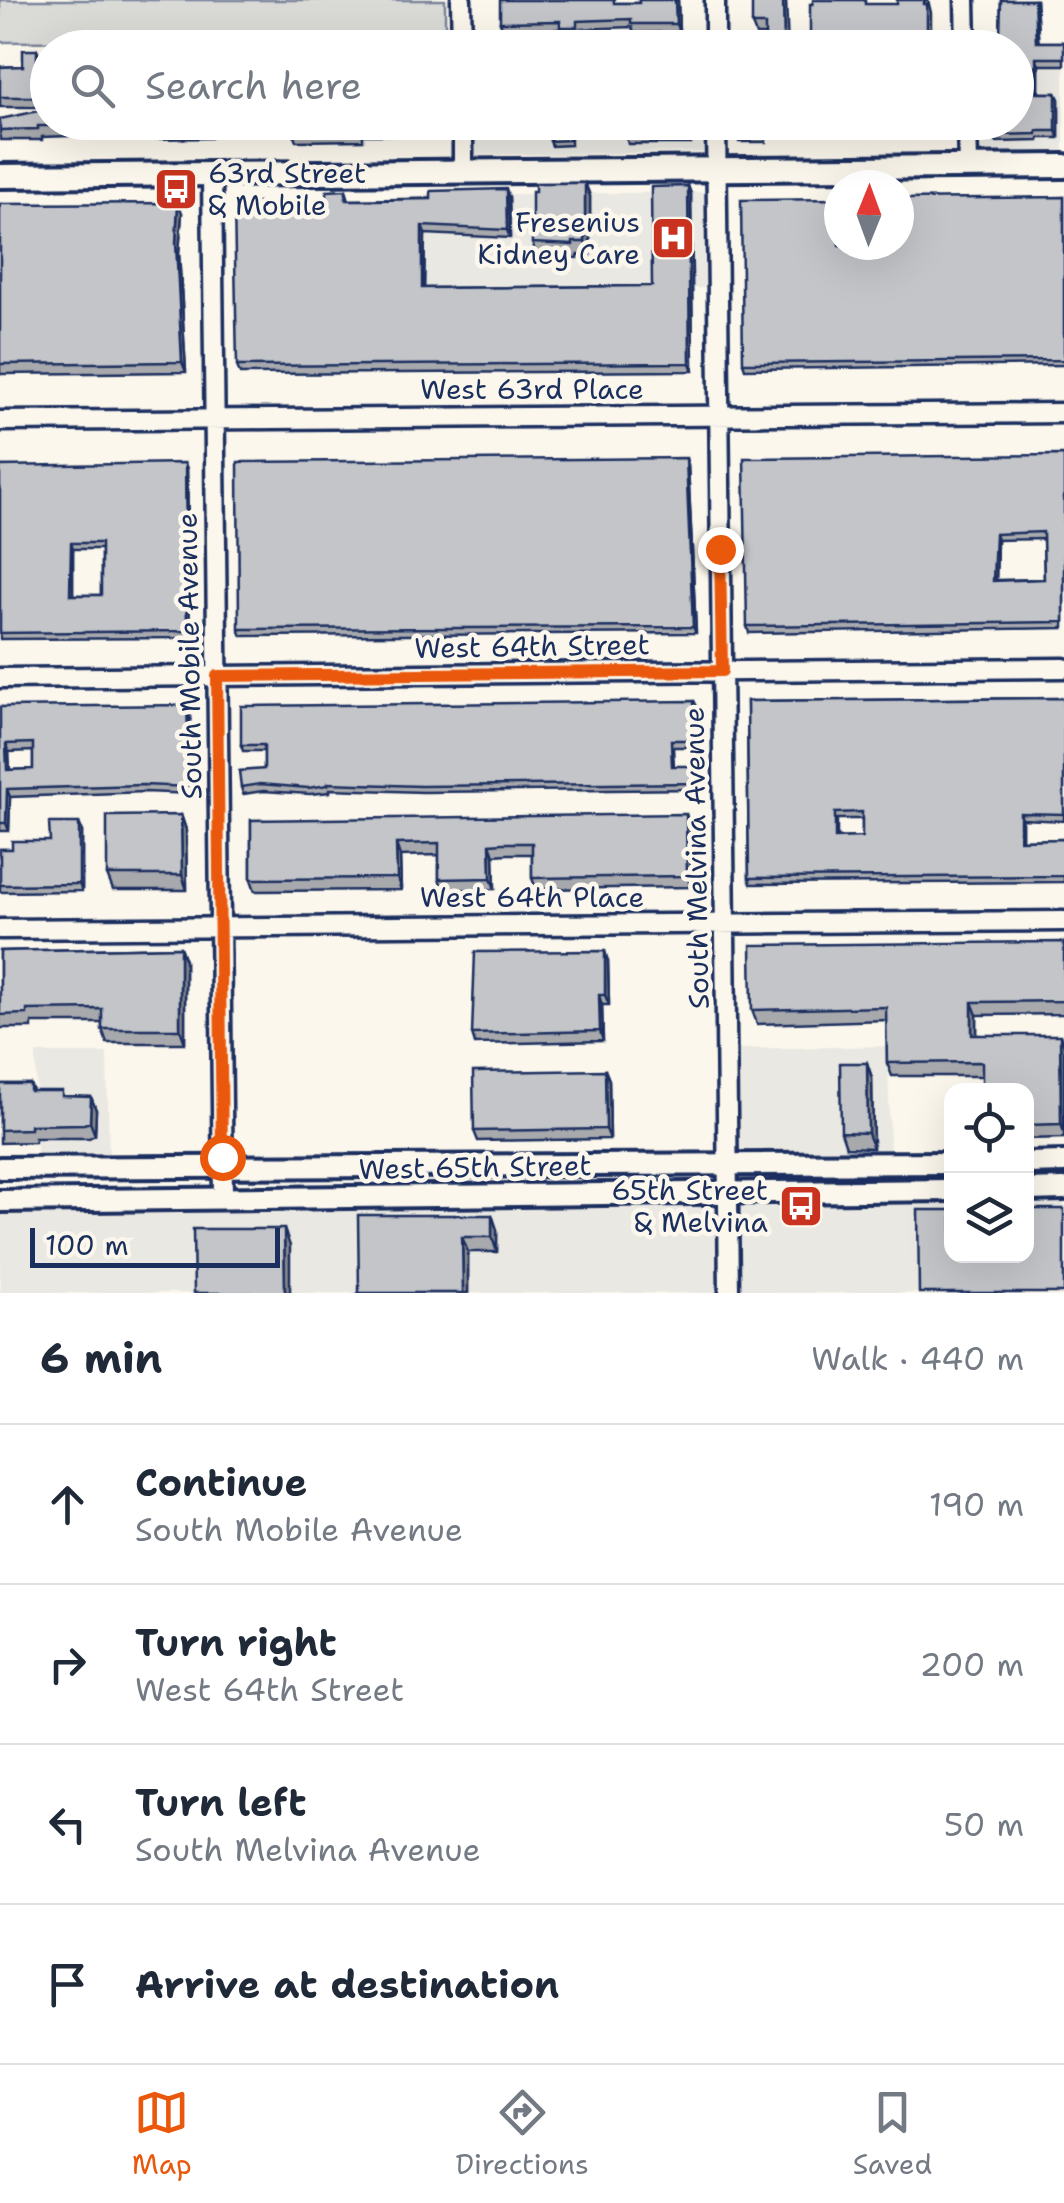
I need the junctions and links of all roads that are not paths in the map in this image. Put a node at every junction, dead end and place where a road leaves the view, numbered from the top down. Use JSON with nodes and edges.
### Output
{"nodes":[{"id":1,"x":462,"y":0,"type":"edge"},
{"id":2,"x":715,"y":0,"type":"edge"},
{"id":3,"x":966,"y":0,"type":"edge"},
{"id":4,"x":462,"y":30,"type":"edge"},
{"id":5,"x":716,"y":30,"type":"edge"},
{"id":6,"x":966,"y":30,"type":"edge"},
{"id":7,"x":463,"y":140,"type":"edge"},
{"id":8,"x":716,"y":140,"type":"edge"},
{"id":9,"x":967,"y":140,"type":"edge"},
{"id":10,"x":968,"y":166,"type":"junction"},
{"id":11,"x":1064,"y":166,"type":"edge"},
{"id":12,"x":716,"y":169,"type":"junction"},
{"id":13,"x":463,"y":172,"type":"junction"},
{"id":14,"x":212,"y":174,"type":"junction"},
{"id":15,"x":0,"y":176,"type":"edge"},
{"id":16,"x":1064,"y":414,"type":"edge"},
{"id":17,"x":719,"y":415,"type":"junction"},
{"id":18,"x":214,"y":419,"type":"junction"},
{"id":19,"x":0,"y":421,"type":"edge"},
{"id":20,"x":1064,"y":668,"type":"edge"},
{"id":21,"x":722,"y":671,"type":"junction"},
{"id":22,"x":217,"y":676,"type":"junction"},
{"id":23,"x":0,"y":678,"type":"edge"},
{"id":24,"x":1064,"y":920,"type":"edge"},
{"id":25,"x":726,"y":923,"type":"junction"},
{"id":26,"x":220,"y":927,"type":"junction"},
{"id":27,"x":0,"y":929,"type":"edge"},
{"id":28,"x":1064,"y":1162,"type":"edge"},
{"id":29,"x":944,"y":1163,"type":"edge"},
{"id":30,"x":1034,"y":1163,"type":"edge"},
{"id":31,"x":726,"y":1164,"type":"junction"},
{"id":32,"x":222,"y":1167,"type":"junction"},
{"id":33,"x":0,"y":1168,"type":"edge"},
{"id":34,"x":944,"y":1190,"type":"edge"},
{"id":35,"x":1034,"y":1190,"type":"edge"},
{"id":36,"x":1064,"y":1190,"type":"edge"},
{"id":37,"x":727,"y":1192,"type":"junction"},
{"id":38,"x":222,"y":1198,"type":"junction"},
{"id":39,"x":0,"y":1201,"type":"edge"},
{"id":40,"x":729,"y":1293,"type":"edge"}],
"edges":[{"from":1,"to":4,"type":"street"},
{"from":2,"to":5,"type":"street"},
{"from":3,"to":6,"type":"street"},
{"from":7,"to":13,"type":"street"},
{"from":8,"to":12,"type":"street","name":"South Melvina Avenue"},
{"from":9,"to":10,"type":"street"},
{"from":10,"to":11,"type":"main road"},
{"from":10,"to":12,"type":"main road"},
{"from":12,"to":13,"type":"main road"},
{"from":12,"to":17,"type":"street","name":"South Melvina Avenue"},
{"from":13,"to":14,"type":"main road"},
{"from":14,"to":15,"type":"main road"},
{"from":14,"to":18,"type":"street","name":"South Mobile Avenue"},
{"from":16,"to":17,"type":"street","name":"West 63rd Place"},
{"from":17,"to":18,"type":"street","name":"West 63rd Place"},
{"from":17,"to":21,"type":"street","name":"South Melvina Avenue"},
{"from":18,"to":19,"type":"street","name":"West 63rd Place"},
{"from":18,"to":22,"type":"street","name":"South Mobile Avenue"},
{"from":20,"to":21,"type":"street","name":"West 64th Street"},
{"from":21,"to":22,"type":"street","name":"West 64th Street"},
{"from":21,"to":25,"type":"street","name":"South Melvina Avenue"},
{"from":22,"to":23,"type":"street","name":"West 64th Street"},
{"from":22,"to":26,"type":"street","name":"South Mobile Avenue"},
{"from":24,"to":25,"type":"street","name":"West 64th Place"},
{"from":25,"to":26,"type":"street","name":"West 64th Place"},
{"from":25,"to":31,"type":"street","name":"South Melvina Avenue"},
{"from":26,"to":27,"type":"street","name":"West 64th Place"},
{"from":26,"to":32,"type":"street","name":"South Mobile Avenue"},
{"from":28,"to":30,"type":"street"},
{"from":29,"to":31,"type":"street","name":"West 65th Street"},
{"from":31,"to":32,"type":"street","name":"West 65th Street"},
{"from":31,"to":37,"type":"street","name":"South Melvina Avenue"},
{"from":32,"to":33,"type":"street","name":"West 65th Street"},
{"from":32,"to":38,"type":"street","name":"South Mobile Avenue"},
{"from":34,"to":37,"type":"street","name":"West 65th Street"},
{"from":35,"to":36,"type":"street"},
{"from":37,"to":38,"type":"street","name":"West 65th Street"},
{"from":37,"to":40,"type":"street","name":"South Melvina Avenue"},
{"from":38,"to":39,"type":"street","name":"West 65th Street"}]}
